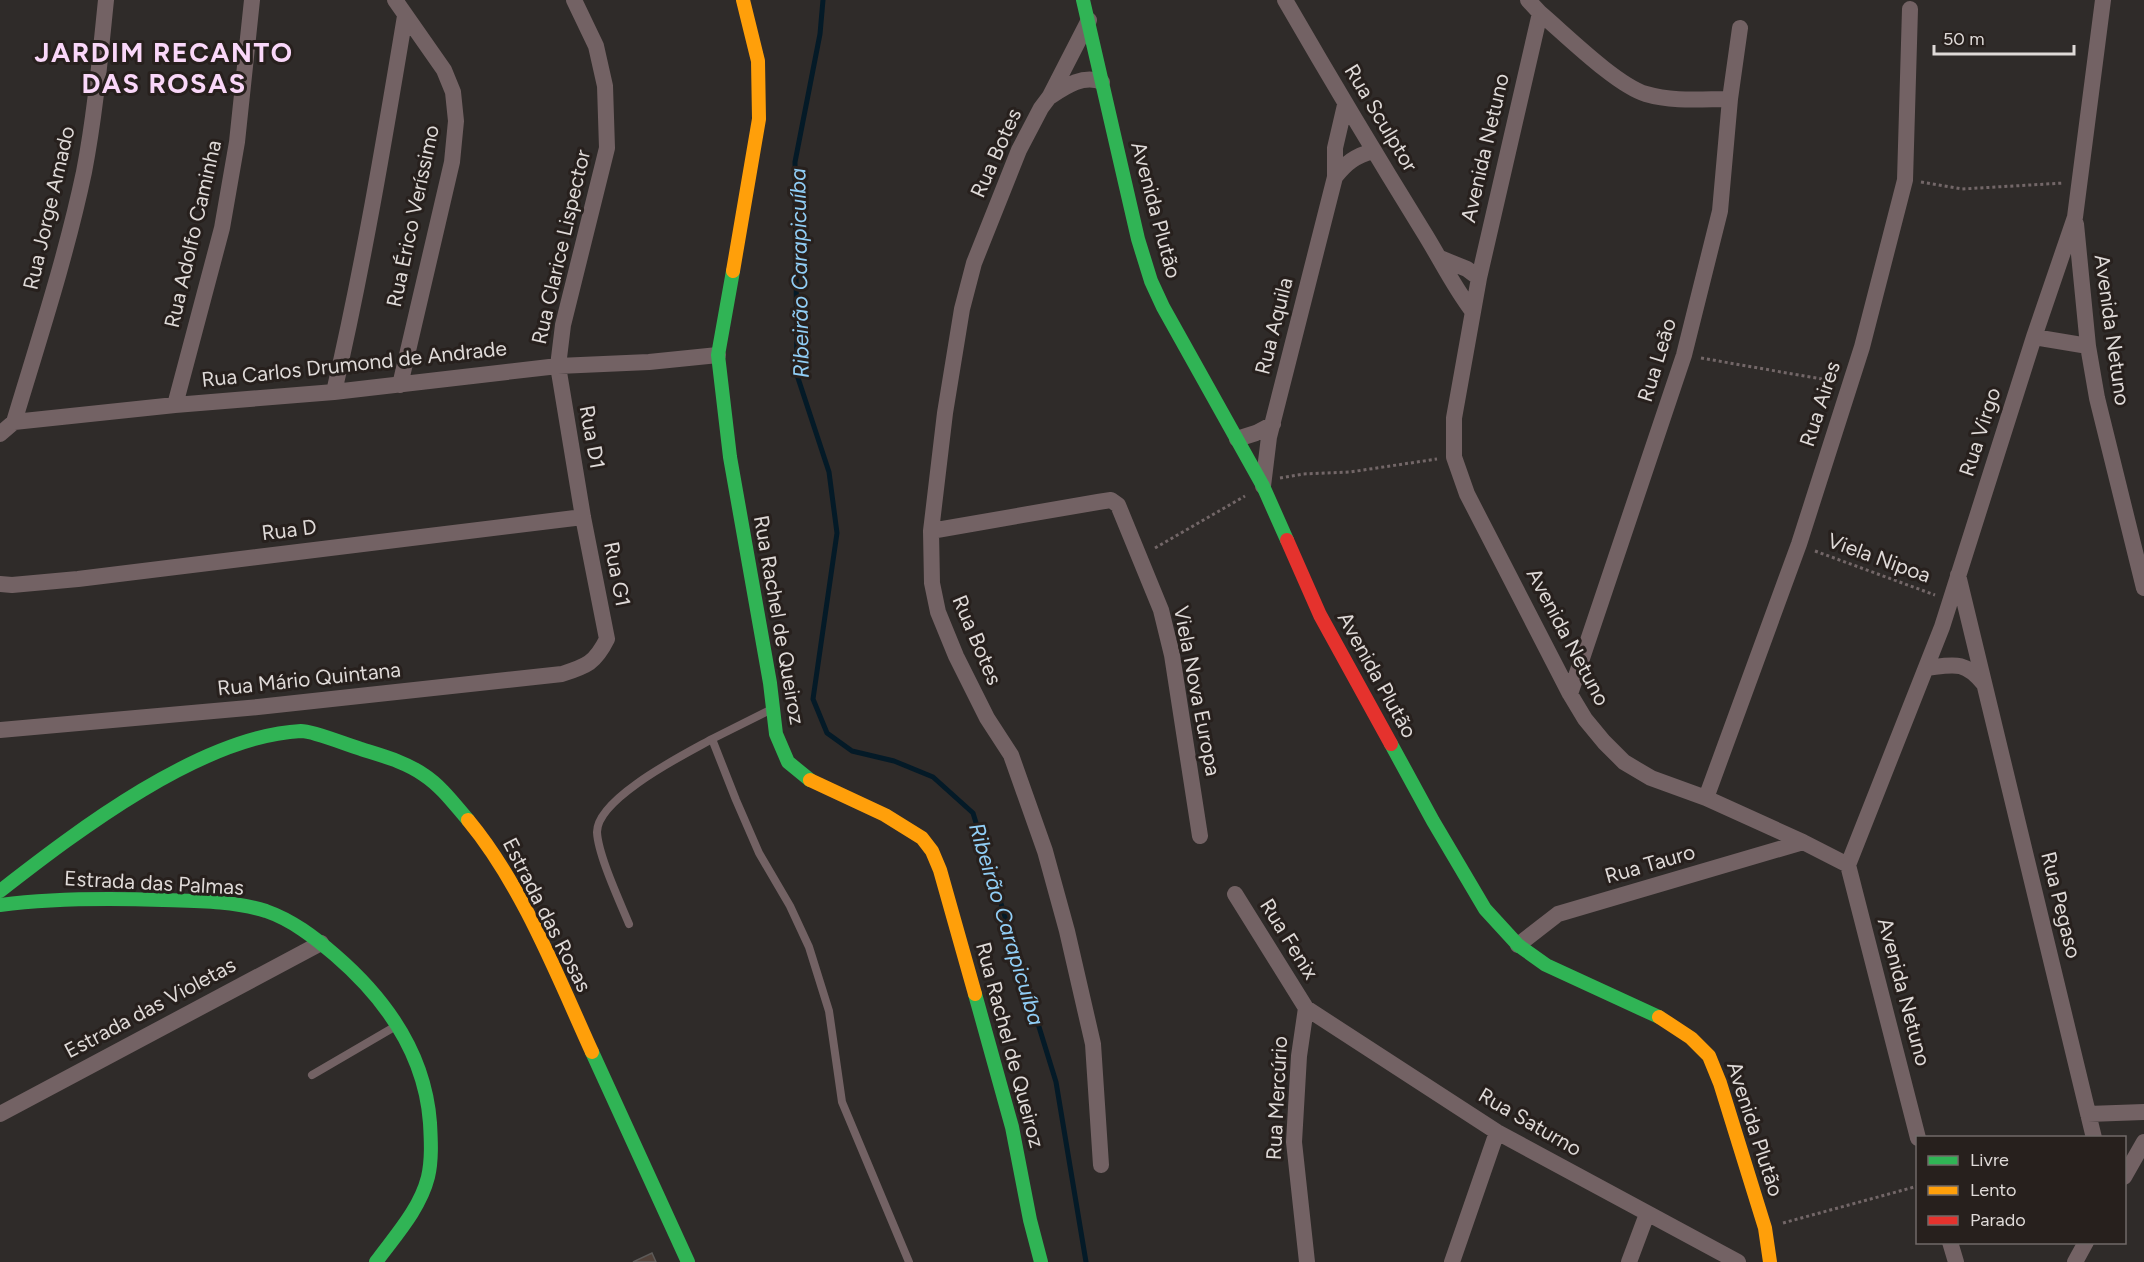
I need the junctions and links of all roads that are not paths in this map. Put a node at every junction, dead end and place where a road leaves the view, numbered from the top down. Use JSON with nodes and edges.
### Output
{"nodes":[{"id":1,"x":106,"y":0,"type":"edge"},
{"id":2,"x":252,"y":0,"type":"edge"},
{"id":3,"x":395,"y":0,"type":"edge"},
{"id":4,"x":574,"y":0,"type":"edge"},
{"id":5,"x":743,"y":0,"type":"edge"},
{"id":6,"x":1083,"y":0,"type":"edge"},
{"id":7,"x":1285,"y":0,"type":"edge"},
{"id":8,"x":2103,"y":0,"type":"edge"},
{"id":9,"x":1534,"y":6,"type":"edge"},
{"id":10,"x":1910,"y":9,"type":"dead end"},
{"id":11,"x":405,"y":16,"type":"junction"},
{"id":12,"x":1089,"y":20,"type":"junction"},
{"id":13,"x":1740,"y":28,"type":"dead end"},
{"id":14,"x":1102,"y":82,"type":"junction"},
{"id":15,"x":1050,"y":96,"type":"junction"},
{"id":16,"x":1730,"y":99,"type":"junction"},
{"id":17,"x":1345,"y":105,"type":"junction"},
{"id":18,"x":1373,"y":151,"type":"junction"},
{"id":19,"x":1335,"y":177,"type":"junction"},
{"id":20,"x":2075,"y":217,"type":"junction"},
{"id":21,"x":1440,"y":258,"type":"junction"},
{"id":22,"x":1479,"y":278,"type":"junction"},
{"id":23,"x":1473,"y":312,"type":"junction"},
{"id":24,"x":2034,"y":336,"type":"junction"},
{"id":25,"x":2088,"y":346,"type":"junction"},
{"id":26,"x":718,"y":355,"type":"junction"},
{"id":27,"x":558,"y":366,"type":"junction"},
{"id":28,"x":400,"y":385,"type":"junction"},
{"id":29,"x":334,"y":392,"type":"junction"},
{"id":30,"x":175,"y":405,"type":"junction"},
{"id":31,"x":14,"y":422,"type":"junction"},
{"id":32,"x":1273,"y":424,"type":"junction"},
{"id":33,"x":0,"y":434,"type":"edge"},
{"id":34,"x":1238,"y":439,"type":"junction"},
{"id":35,"x":1263,"y":486,"type":"junction"},
{"id":36,"x":583,"y":517,"type":"junction"},
{"id":37,"x":931,"y":531,"type":"junction"},
{"id":38,"x":1957,"y":574,"type":"junction"},
{"id":39,"x":0,"y":584,"type":"edge"},
{"id":40,"x":2144,"y":588,"type":"edge"},
{"id":41,"x":607,"y":639,"type":"joint"},
{"id":42,"x":1926,"y":668,"type":"junction"},
{"id":43,"x":1984,"y":683,"type":"junction"},
{"id":44,"x":1570,"y":694,"type":"junction"},
{"id":45,"x":773,"y":709,"type":"junction"},
{"id":46,"x":0,"y":730,"type":"edge"},
{"id":47,"x":712,"y":738,"type":"junction"},
{"id":48,"x":1706,"y":798,"type":"junction"},
{"id":49,"x":1200,"y":836,"type":"dead end"},
{"id":50,"x":1803,"y":842,"type":"junction"},
{"id":51,"x":1848,"y":865,"type":"junction"},
{"id":52,"x":0,"y":891,"type":"edge"},
{"id":53,"x":1235,"y":894,"type":"dead end"},
{"id":54,"x":0,"y":905,"type":"edge"},
{"id":55,"x":629,"y":924,"type":"dead end"},
{"id":56,"x":321,"y":943,"type":"junction"},
{"id":57,"x":1518,"y":945,"type":"junction"},
{"id":58,"x":1306,"y":1008,"type":"junction"},
{"id":59,"x":399,"y":1024,"type":"junction"},
{"id":60,"x":312,"y":1075,"type":"dead end"},
{"id":61,"x":2144,"y":1112,"type":"edge"},
{"id":62,"x":0,"y":1114,"type":"edge"},
{"id":63,"x":2088,"y":1114,"type":"junction"},
{"id":64,"x":1497,"y":1132,"type":"junction"},
{"id":65,"x":1918,"y":1136,"type":"edge"},
{"id":66,"x":2094,"y":1136,"type":"edge"},
{"id":67,"x":2144,"y":1142,"type":"edge"},
{"id":68,"x":1101,"y":1165,"type":"dead end"},
{"id":69,"x":2126,"y":1174,"type":"edge"},
{"id":70,"x":1647,"y":1214,"type":"junction"},
{"id":71,"x":1951,"y":1244,"type":"edge"},
{"id":72,"x":2085,"y":1244,"type":"edge"},
{"id":73,"x":376,"y":1262,"type":"edge"},
{"id":74,"x":688,"y":1262,"type":"edge"},
{"id":75,"x":909,"y":1262,"type":"edge"},
{"id":76,"x":1041,"y":1262,"type":"edge"},
{"id":77,"x":1307,"y":1262,"type":"edge"},
{"id":78,"x":1452,"y":1262,"type":"edge"},
{"id":79,"x":1629,"y":1262,"type":"edge"},
{"id":80,"x":1738,"y":1262,"type":"edge"},
{"id":81,"x":1770,"y":1262,"type":"edge"},
{"id":82,"x":1956,"y":1262,"type":"edge"},
{"id":83,"x":2075,"y":1262,"type":"edge"}],
"edges":[{"from":1,"to":31,"type":"street","name":"Rua Jorge Amado"},
{"from":2,"to":30,"type":"street","name":"Rua Adolfo Caminha"},
{"from":3,"to":11,"type":"street","name":"Rua Érico Veríssimo"},
{"from":4,"to":27,"type":"street","name":"Rua Clarice Lispector"},
{"from":5,"to":26,"type":"street","name":"Rua Rachel de Queiroz"},
{"from":6,"to":12,"type":"street","name":"Avenida Plutão"},
{"from":7,"to":17,"type":"street","name":"Rua Sculptor"},
{"from":8,"to":20,"type":"street","name":"Rua Virgo"},
{"from":9,"to":16,"type":"street"},
{"from":9,"to":22,"type":"street","name":"Avenida Netuno"},
{"from":10,"to":48,"type":"street","name":"Rua Aires"},
{"from":11,"to":28,"type":"street","name":"Rua Érico Veríssimo"},
{"from":11,"to":29,"type":"street"},
{"from":12,"to":14,"type":"street","name":"Avenida Plutão"},
{"from":12,"to":15,"type":"street","name":"Rua Botes"},
{"from":13,"to":16,"type":"street","name":"Rua Leão"},
{"from":14,"to":15,"type":"street","name":"Rua Botes"},
{"from":14,"to":34,"type":"street","name":"Avenida Plutão"},
{"from":15,"to":37,"type":"street","name":"Rua Botes"},
{"from":16,"to":44,"type":"street","name":"Rua Leão"},
{"from":17,"to":18,"type":"street","name":"Rua Sculptor"},
{"from":17,"to":19,"type":"street","name":"Rua Aquila"},
{"from":18,"to":19,"type":"street"},
{"from":18,"to":21,"type":"street","name":"Rua Sculptor"},
{"from":19,"to":32,"type":"street","name":"Rua Aquila"},
{"from":20,"to":24,"type":"street","name":"Rua Virgo"},
{"from":20,"to":25,"type":"street","name":"Avenida Netuno"},
{"from":21,"to":22,"type":"street"},
{"from":21,"to":23,"type":"street","name":"Rua Sculptor"},
{"from":22,"to":23,"type":"street","name":"Avenida Netuno"},
{"from":23,"to":44,"type":"street","name":"Avenida Netuno"},
{"from":24,"to":25,"type":"street"},
{"from":24,"to":38,"type":"street","name":"Rua Virgo"},
{"from":25,"to":40,"type":"street","name":"Avenida Netuno"},
{"from":26,"to":27,"type":"street","name":"Rua Carlos Drumond de Andrade"},
{"from":26,"to":45,"type":"street","name":"Rua Rachel de Queiroz"},
{"from":27,"to":28,"type":"street","name":"Rua Carlos Drumond de Andrade"},
{"from":27,"to":36,"type":"street","name":"Rua D1"},
{"from":28,"to":29,"type":"street","name":"Rua Carlos Drumond de Andrade"},
{"from":29,"to":30,"type":"street","name":"Rua Carlos Drumond de Andrade"},
{"from":30,"to":31,"type":"street","name":"Rua Carlos Drumond de Andrade"},
{"from":31,"to":33,"type":"street"},
{"from":32,"to":34,"type":"street"},
{"from":32,"to":35,"type":"street","name":"Rua Aquila"},
{"from":34,"to":35,"type":"street","name":"Avenida Plutão"},
{"from":35,"to":57,"type":"street","name":"Avenida Plutão"},
{"from":36,"to":39,"type":"street","name":"Rua D"},
{"from":36,"to":41,"type":"street","name":"Rua G1"},
{"from":37,"to":49,"type":"street","name":"Viela Nova Europa"},
{"from":37,"to":68,"type":"street","name":"Rua Botes"},
{"from":38,"to":42,"type":"street","name":"Rua Virgo"},
{"from":38,"to":43,"type":"street","name":"Rua Pegaso"},
{"from":41,"to":46,"type":"street","name":"Rua Mário Quintana"},
{"from":42,"to":43,"type":"street"},
{"from":42,"to":51,"type":"street","name":"Rua Virgo"},
{"from":43,"to":63,"type":"street","name":"Rua Pegaso"},
{"from":44,"to":48,"type":"street","name":"Avenida Netuno"},
{"from":45,"to":47,"type":"lane"},
{"from":45,"to":76,"type":"street","name":"Rua Rachel de Queiroz"},
{"from":47,"to":55,"type":"lane"},
{"from":47,"to":75,"type":"lane"},
{"from":48,"to":50,"type":"street","name":"Avenida Netuno"},
{"from":50,"to":51,"type":"street","name":"Avenida Netuno"},
{"from":50,"to":57,"type":"street","name":"Rua Tauro"},
{"from":51,"to":65,"type":"street","name":"Avenida Netuno"},
{"from":52,"to":74,"type":"street","name":"Estrada das Rosas"},
{"from":53,"to":58,"type":"street","name":"Rua Fenix"},
{"from":54,"to":56,"type":"street","name":"Estrada das Palmas"},
{"from":56,"to":59,"type":"street","name":"Estrada das Palmas"},
{"from":56,"to":62,"type":"street","name":"Estrada das Violetas"},
{"from":57,"to":81,"type":"street","name":"Avenida Plutão"},
{"from":58,"to":64,"type":"street","name":"Rua Saturno"},
{"from":58,"to":77,"type":"street","name":"Rua Mercúrio"},
{"from":59,"to":60,"type":"lane"},
{"from":59,"to":73,"type":"street","name":"Estrada das Palmas"},
{"from":61,"to":63,"type":"street"},
{"from":63,"to":66,"type":"street","name":"Rua Pegaso"},
{"from":64,"to":70,"type":"street","name":"Rua Saturno"},
{"from":64,"to":78,"type":"street"},
{"from":67,"to":69,"type":"street"},
{"from":70,"to":79,"type":"street"},
{"from":70,"to":80,"type":"street","name":"Rua Saturno"},
{"from":71,"to":82,"type":"street"},
{"from":72,"to":83,"type":"street"}]}
